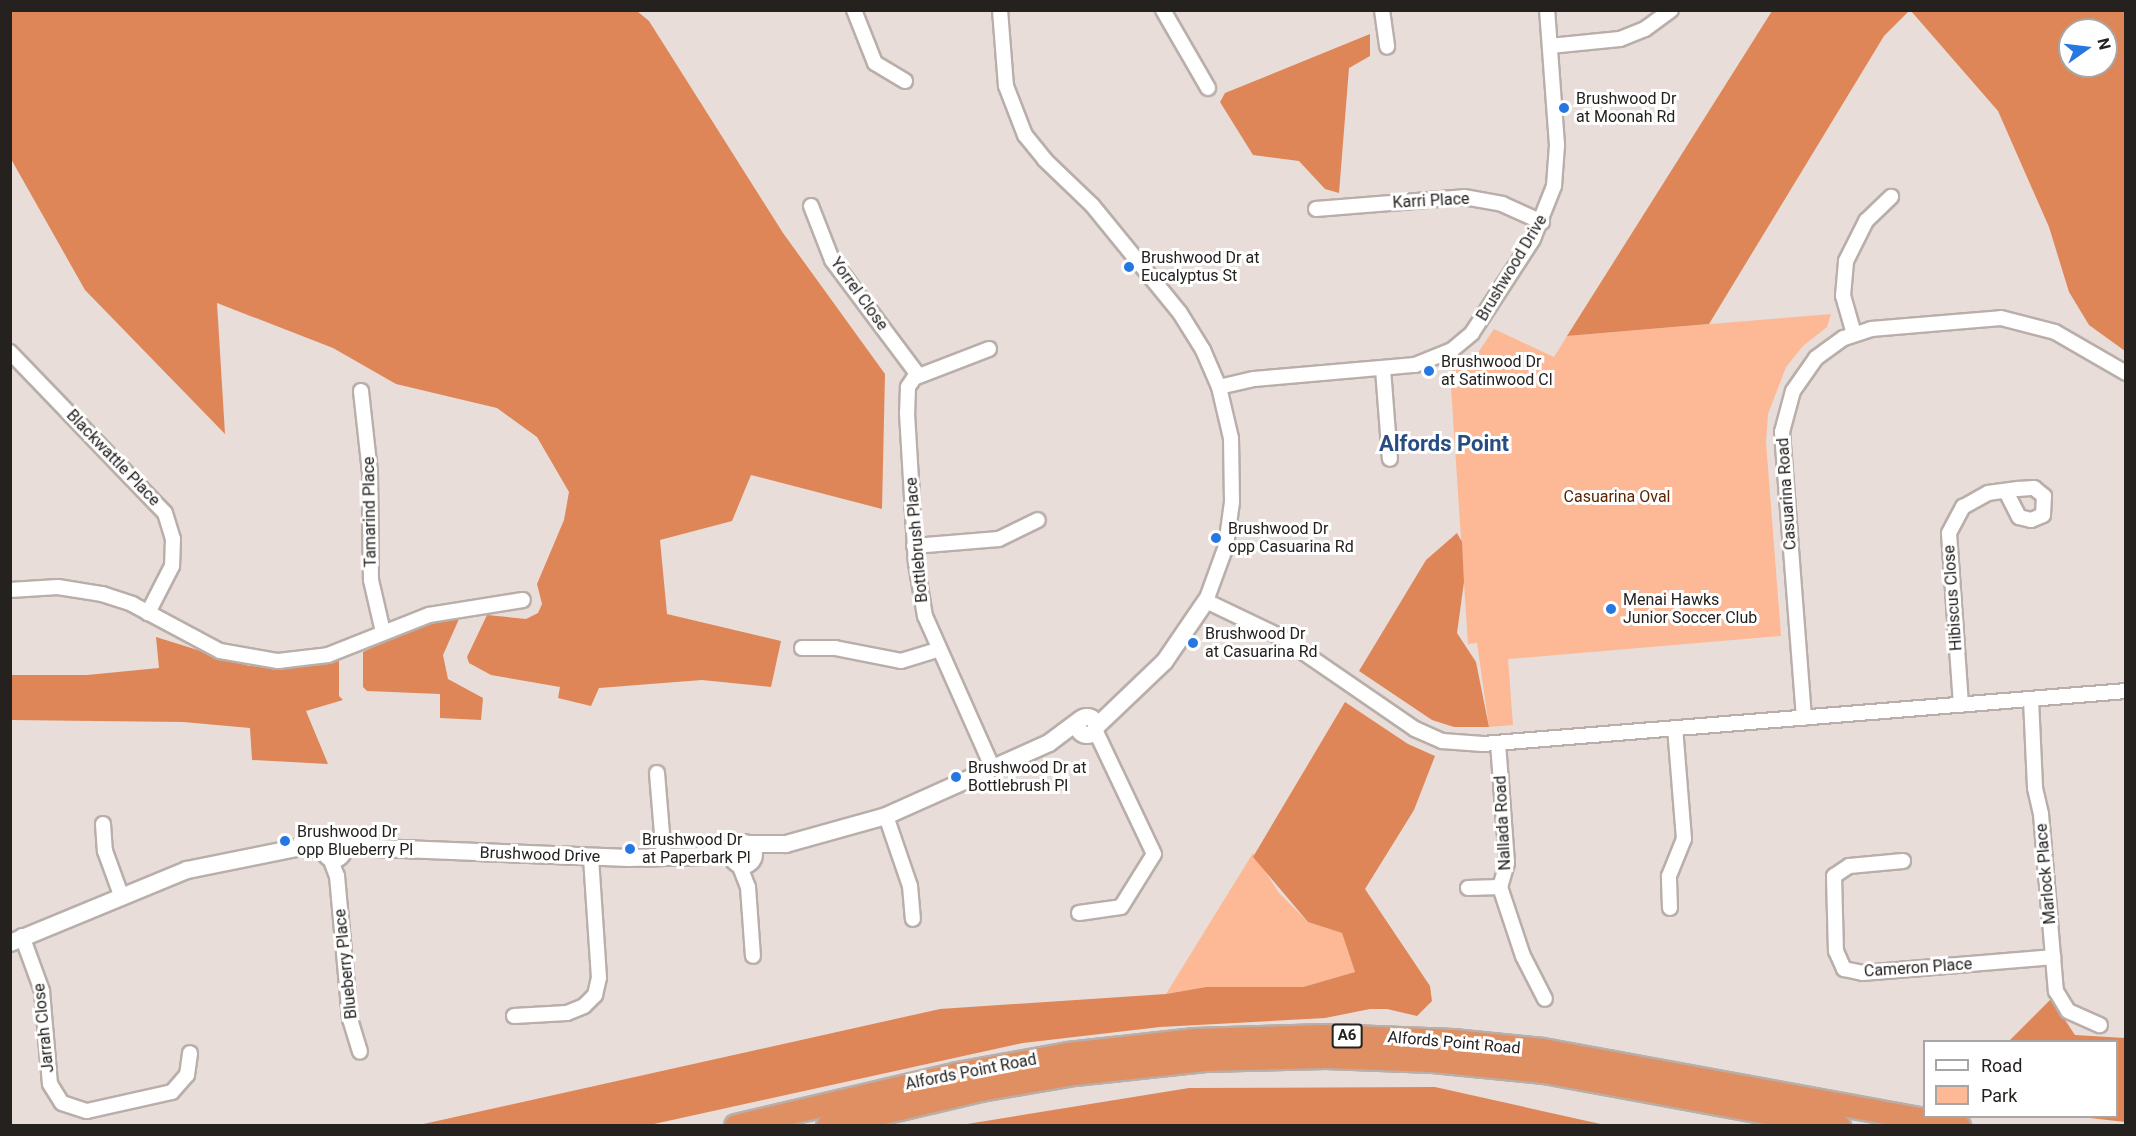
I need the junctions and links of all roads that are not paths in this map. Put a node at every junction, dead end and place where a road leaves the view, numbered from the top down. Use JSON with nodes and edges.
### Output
{"nodes":[{"id":1,"x":854,"y":10,"type":"edge"},
{"id":2,"x":1000,"y":10,"type":"edge"},
{"id":3,"x":1163,"y":10,"type":"edge"},
{"id":4,"x":1382,"y":10,"type":"edge"},
{"id":5,"x":1547,"y":10,"type":"edge"},
{"id":6,"x":1671,"y":10,"type":"edge"},
{"id":7,"x":1550,"y":46,"type":"junction"},
{"id":8,"x":1388,"y":47,"type":"dead end"},
{"id":9,"x":905,"y":81,"type":"dead end"},
{"id":10,"x":1208,"y":88,"type":"dead end"},
{"id":11,"x":1891,"y":197,"type":"dead end"},
{"id":12,"x":811,"y":206,"type":"dead end"},
{"id":13,"x":1316,"y":208,"type":"dead end"},
{"id":14,"x":1542,"y":222,"type":"junction"},
{"id":15,"x":1854,"y":334,"type":"junction"},
{"id":16,"x":989,"y":349,"type":"dead end"},
{"id":17,"x":10,"y":352,"type":"edge"},
{"id":18,"x":1383,"y":369,"type":"junction"},
{"id":19,"x":2126,"y":373,"type":"edge"},
{"id":20,"x":918,"y":375,"type":"junction"},
{"id":21,"x":1219,"y":387,"type":"junction"},
{"id":22,"x":361,"y":391,"type":"dead end"},
{"id":23,"x":1390,"y":459,"type":"dead end"},
{"id":24,"x":2006,"y":491,"type":"dead end"},
{"id":25,"x":1038,"y":520,"type":"dead end"},
{"id":26,"x":914,"y":546,"type":"junction"},
{"id":27,"x":10,"y":590,"type":"edge"},
{"id":28,"x":523,"y":600,"type":"dead end"},
{"id":29,"x":1206,"y":601,"type":"junction"},
{"id":30,"x":148,"y":613,"type":"junction"},
{"id":31,"x":383,"y":632,"type":"junction"},
{"id":32,"x":802,"y":648,"type":"dead end"},
{"id":33,"x":938,"y":650,"type":"junction"},
{"id":34,"x":2126,"y":691,"type":"edge"},
{"id":35,"x":2031,"y":699,"type":"junction"},
{"id":36,"x":1962,"y":705,"type":"junction"},
{"id":37,"x":1804,"y":718,"type":"junction"},
{"id":38,"x":1089,"y":727,"type":"junction"},
{"id":39,"x":1675,"y":728,"type":"junction"},
{"id":40,"x":1498,"y":743,"type":"junction"},
{"id":41,"x":993,"y":769,"type":"junction"},
{"id":42,"x":657,"y":773,"type":"dead end"},
{"id":43,"x":886,"y":816,"type":"junction"},
{"id":44,"x":103,"y":824,"type":"dead end"},
{"id":45,"x":335,"y":852,"type":"junction"},
{"id":46,"x":744,"y":856,"type":"junction"},
{"id":47,"x":591,"y":857,"type":"junction"},
{"id":48,"x":664,"y":858,"type":"junction"},
{"id":49,"x":1903,"y":861,"type":"dead end"},
{"id":50,"x":1500,"y":887,"type":"junction"},
{"id":51,"x":1468,"y":888,"type":"dead end"},
{"id":52,"x":121,"y":895,"type":"junction"},
{"id":53,"x":1670,"y":908,"type":"dead end"},
{"id":54,"x":1079,"y":913,"type":"dead end"},
{"id":55,"x":913,"y":919,"type":"dead end"},
{"id":56,"x":15,"y":939,"type":"edge"},
{"id":57,"x":753,"y":956,"type":"dead end"},
{"id":58,"x":2053,"y":957,"type":"junction"},
{"id":59,"x":1545,"y":999,"type":"dead end"},
{"id":60,"x":514,"y":1016,"type":"dead end"},
{"id":61,"x":2100,"y":1025,"type":"dead end"},
{"id":62,"x":360,"y":1051,"type":"dead end"},
{"id":63,"x":190,"y":1053,"type":"dead end"},
{"id":64,"x":736,"y":1125,"type":"edge"},
{"id":65,"x":828,"y":1125,"type":"edge"},
{"id":66,"x":1839,"y":1125,"type":"edge"},
{"id":67,"x":1959,"y":1125,"type":"edge"}],
"edges":[{"from":1,"to":9,"type":"street"},
{"from":2,"to":21,"type":"street","name":"Brushwood Drive"},
{"from":3,"to":10,"type":"street"},
{"from":4,"to":8,"type":"street"},
{"from":5,"to":7,"type":"street","name":"Brushwood Drive"},
{"from":6,"to":7,"type":"street"},
{"from":7,"to":14,"type":"street","name":"Brushwood Drive"},
{"from":11,"to":15,"type":"street"},
{"from":12,"to":20,"type":"street","name":"Yorrel Close"},
{"from":13,"to":14,"type":"street","name":"Karri Place"},
{"from":14,"to":18,"type":"street","name":"Brushwood Drive"},
{"from":15,"to":19,"type":"street","name":"Casuarina Road"},
{"from":15,"to":37,"type":"street","name":"Casuarina Road"},
{"from":16,"to":20,"type":"street"},
{"from":17,"to":30,"type":"street","name":"Blackwattle Place"},
{"from":18,"to":21,"type":"street","name":"Brushwood Drive"},
{"from":18,"to":23,"type":"street"},
{"from":20,"to":26,"type":"street","name":"Bottlebrush Place"},
{"from":21,"to":29,"type":"street","name":"Brushwood Drive"},
{"from":22,"to":31,"type":"street","name":"Tamarind Place"},
{"from":24,"to":36,"type":"street","name":"Hibiscus Close"},
{"from":25,"to":26,"type":"street"},
{"from":26,"to":33,"type":"street","name":"Bottlebrush Place"},
{"from":27,"to":30,"type":"street"},
{"from":28,"to":31,"type":"street"},
{"from":29,"to":38,"type":"street","name":"Brushwood Drive"},
{"from":29,"to":40,"type":"street"},
{"from":30,"to":31,"type":"street"},
{"from":32,"to":33,"type":"street"},
{"from":33,"to":41,"type":"street","name":"Bottlebrush Place"},
{"from":34,"to":35,"type":"street"},
{"from":35,"to":36,"type":"street"},
{"from":35,"to":58,"type":"street","name":"Marlock Place"},
{"from":36,"to":37,"type":"street"},
{"from":37,"to":39,"type":"street"},
{"from":38,"to":41,"type":"street","name":"Brushwood Drive"},
{"from":38,"to":54,"type":"street"},
{"from":39,"to":40,"type":"street"},
{"from":39,"to":53,"type":"street"},
{"from":40,"to":50,"type":"street","name":"Nallada Road"},
{"from":41,"to":43,"type":"street","name":"Brushwood Drive"},
{"from":42,"to":48,"type":"street"},
{"from":43,"to":46,"type":"street","name":"Brushwood Drive"},
{"from":43,"to":55,"type":"street"},
{"from":44,"to":52,"type":"street"},
{"from":45,"to":47,"type":"street","name":"Brushwood Drive"},
{"from":45,"to":52,"type":"street","name":"Brushwood Drive"},
{"from":45,"to":62,"type":"street","name":"Blueberry Place"},
{"from":46,"to":48,"type":"street","name":"Brushwood Drive"},
{"from":46,"to":57,"type":"street"},
{"from":47,"to":48,"type":"street","name":"Brushwood Drive"},
{"from":47,"to":60,"type":"street"},
{"from":49,"to":58,"type":"street","name":"Cameron Place"},
{"from":50,"to":51,"type":"street"},
{"from":50,"to":59,"type":"street","name":"Nallada Road"},
{"from":52,"to":56,"type":"street","name":"Brushwood Drive"},
{"from":56,"to":63,"type":"street","name":"Jarrah Close"},
{"from":58,"to":61,"type":"street","name":"Marlock Place"},
{"from":64,"to":67,"type":"highway","name":"Alfords Point Road","number":"A6"},
{"from":65,"to":66,"type":"highway","name":"Alfords Point Road","number":"A6"}]}
